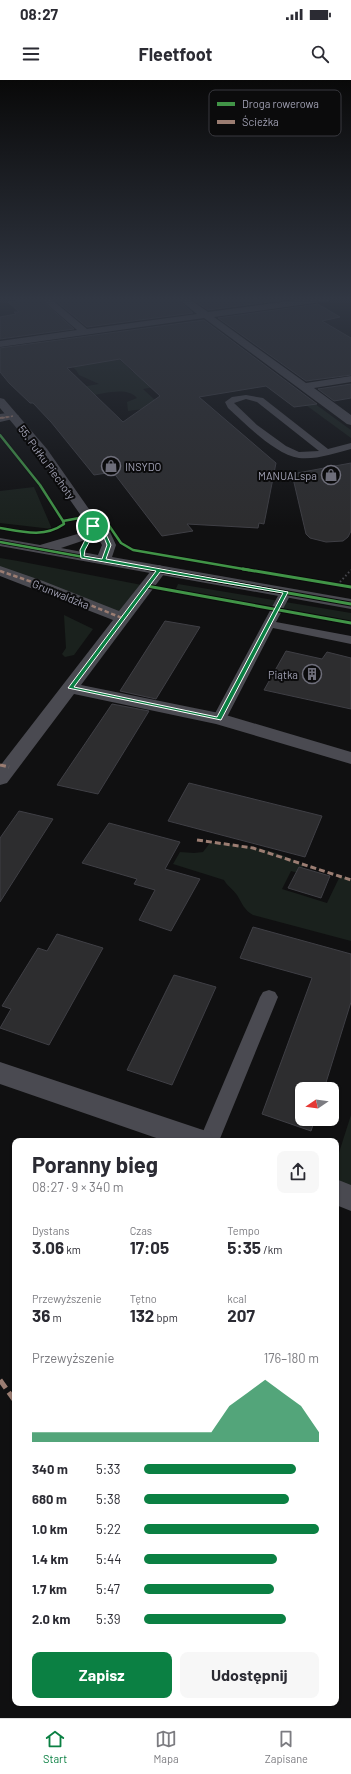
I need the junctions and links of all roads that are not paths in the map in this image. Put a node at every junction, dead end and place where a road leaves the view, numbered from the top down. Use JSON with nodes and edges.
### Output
{"nodes":[{"id":1,"x":285,"y":374,"type":"edge"},
{"id":2,"x":351,"y":379,"type":"edge"},
{"id":3,"x":302,"y":387,"type":"junction"},
{"id":4,"x":0,"y":401,"type":"edge"},
{"id":5,"x":13,"y":416,"type":"junction"},
{"id":6,"x":0,"y":418,"type":"edge"},
{"id":7,"x":351,"y":421,"type":"edge"},
{"id":8,"x":351,"y":446,"type":"edge"},
{"id":9,"x":325,"y":451,"type":"junction"},
{"id":10,"x":91,"y":530,"type":"junction"},
{"id":11,"x":0,"y":542,"type":"edge"},
{"id":12,"x":40,"y":549,"type":"junction"},
{"id":13,"x":82,"y":557,"type":"junction"},
{"id":14,"x":104,"y":560,"type":"junction"},
{"id":15,"x":159,"y":570,"type":"junction"},
{"id":16,"x":0,"y":571,"type":"edge"},
{"id":17,"x":286,"y":592,"type":"junction"},
{"id":18,"x":351,"y":604,"type":"edge"},
{"id":19,"x":122,"y":618,"type":"junction"},
{"id":20,"x":270,"y":624,"type":"junction"},
{"id":21,"x":351,"y":640,"type":"edge"},
{"id":22,"x":70,"y":688,"type":"junction"},
{"id":23,"x":219,"y":719,"type":"junction"},
{"id":24,"x":351,"y":758,"type":"edge"},
{"id":25,"x":3,"y":770,"type":"edge"},
{"id":26,"x":269,"y":997,"type":"dead end"},
{"id":27,"x":0,"y":1073,"type":"edge"},
{"id":28,"x":191,"y":1138,"type":"edge"},
{"id":29,"x":210,"y":1138,"type":"edge"},
{"id":30,"x":339,"y":1193,"type":"edge"},
{"id":31,"x":351,"y":1198,"type":"edge"}],
"edges":[{"from":1,"to":3,"type":"street"},
{"from":2,"to":3,"type":"street"},
{"from":3,"to":7,"type":"street"},
{"from":4,"to":5,"type":"street","name":"55. Pułku Piechoty"},
{"from":5,"to":6,"type":"street"},
{"from":5,"to":10,"type":"street","name":"55. Pułku Piechoty"},
{"from":8,"to":9,"type":"lane"},
{"from":9,"to":9,"type":"lane"},
{"from":10,"to":12,"type":"street"},
{"from":10,"to":13,"type":"street"},
{"from":10,"to":14,"type":"street","name":"55. Pułku Piechoty"},
{"from":11,"to":12,"type":"street"},
{"from":12,"to":13,"type":"street"},
{"from":13,"to":14,"type":"street"},
{"from":14,"to":15,"type":"street"},
{"from":15,"to":17,"type":"street"},
{"from":15,"to":19,"type":"street"},
{"from":16,"to":19,"type":"street","name":"Grunwaldzka"},
{"from":17,"to":18,"type":"street"},
{"from":17,"to":20,"type":"lane"},
{"from":19,"to":22,"type":"street"},
{"from":20,"to":21,"type":"lane"},
{"from":20,"to":23,"type":"lane"},
{"from":22,"to":23,"type":"street"},
{"from":22,"to":25,"type":"street"},
{"from":23,"to":24,"type":"street"},
{"from":26,"to":29,"type":"lane"},
{"from":27,"to":28,"type":"street"},
{"from":30,"to":31,"type":"street"}]}
